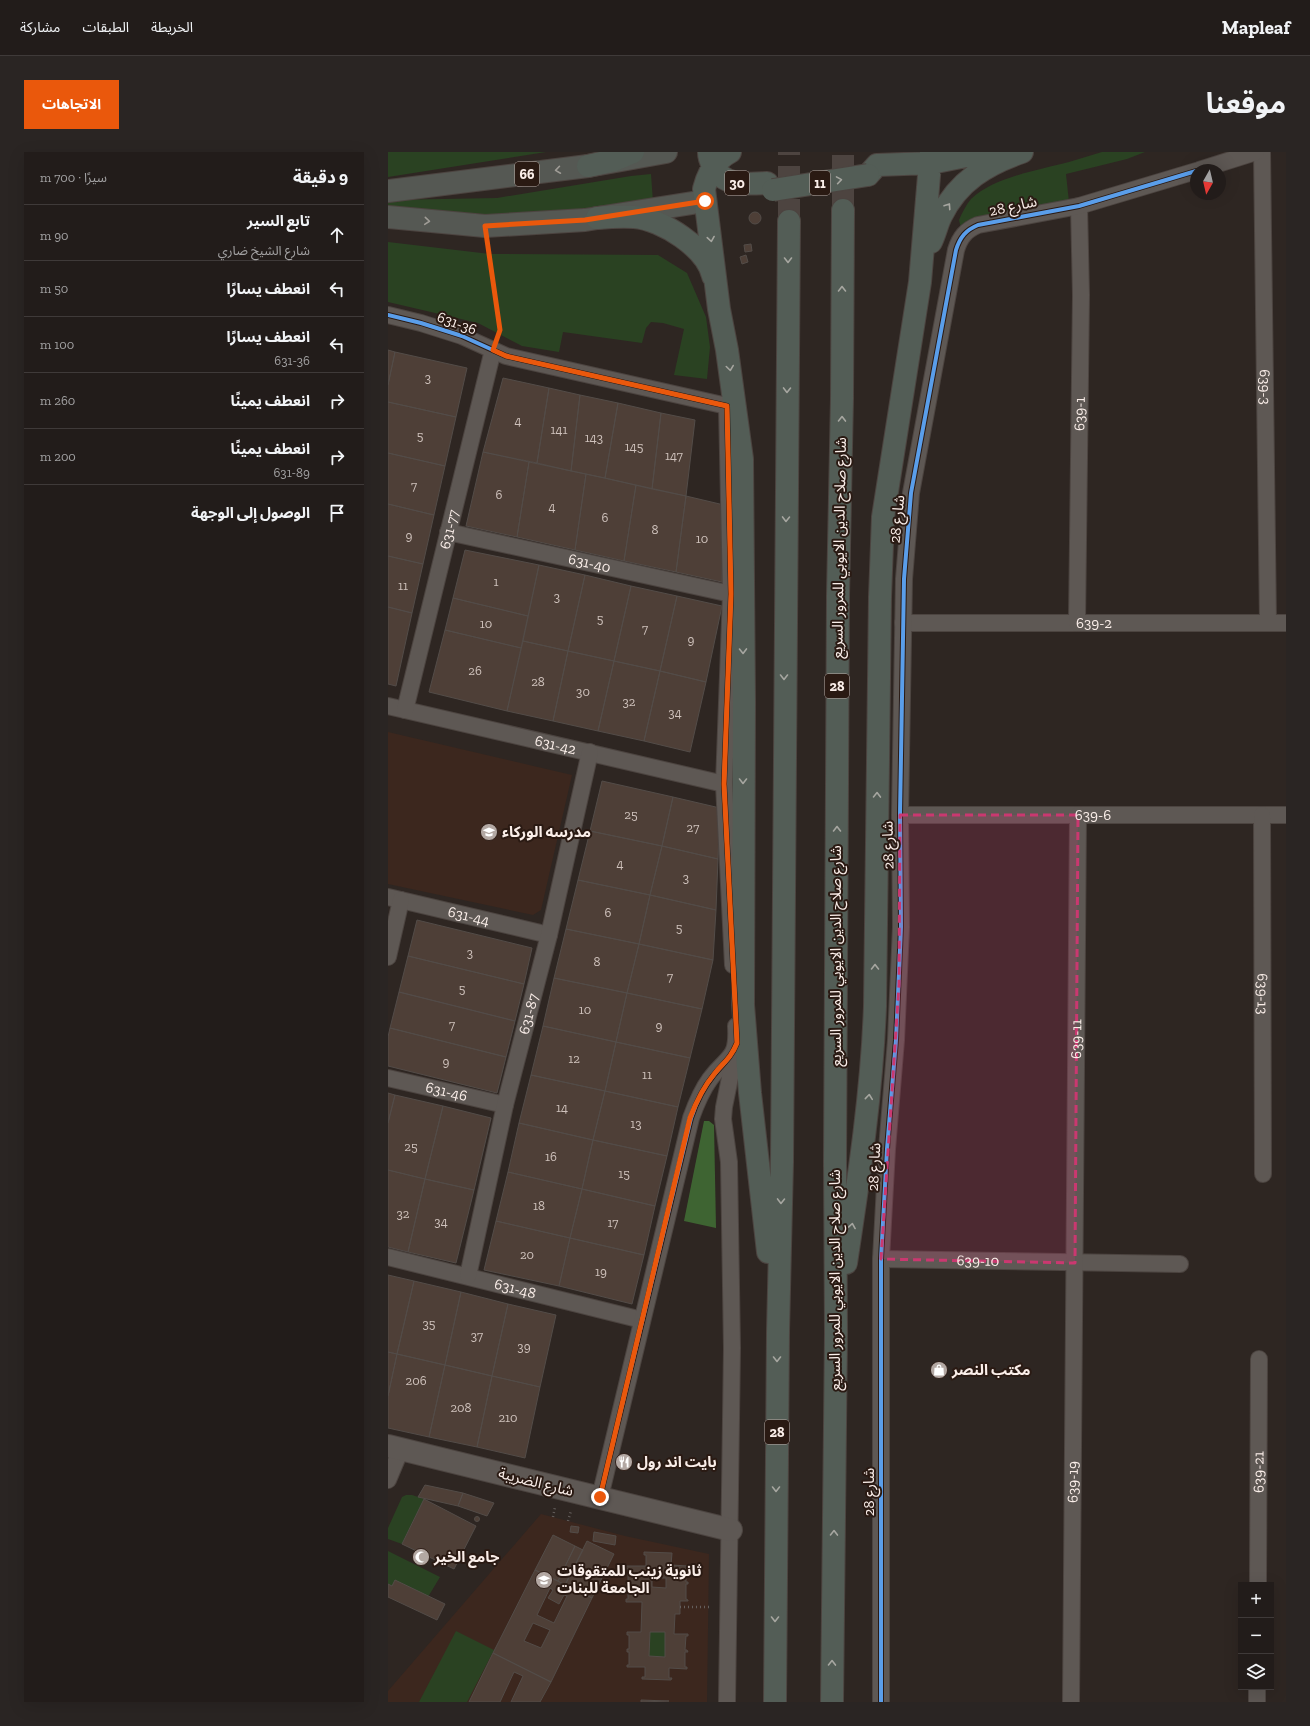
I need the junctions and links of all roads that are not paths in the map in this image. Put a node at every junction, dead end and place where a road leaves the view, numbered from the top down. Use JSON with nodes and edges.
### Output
{"nodes":[{"id":1,"x":633,"y":152,"type":"edge"},
{"id":2,"x":666,"y":152,"type":"edge"},
{"id":3,"x":730,"y":152,"type":"edge"},
{"id":4,"x":913,"y":152,"type":"edge"},
{"id":5,"x":986,"y":152,"type":"edge"},
{"id":6,"x":1022,"y":152,"type":"edge"},
{"id":7,"x":1256,"y":152,"type":"edge"},
{"id":8,"x":1262,"y":152,"type":"edge"},
{"id":9,"x":710,"y":158,"type":"edge"},
{"id":10,"x":931,"y":158,"type":"edge"},
{"id":11,"x":1218,"y":164,"type":"edge"},
{"id":12,"x":588,"y":166,"type":"junction"},
{"id":13,"x":872,"y":170,"type":"junction"},
{"id":14,"x":1190,"y":173,"type":"edge"},
{"id":15,"x":770,"y":187,"type":"junction"},
{"id":16,"x":388,"y":191,"type":"edge"},
{"id":17,"x":705,"y":195,"type":"junction"},
{"id":18,"x":1079,"y":206,"type":"junction"},
{"id":19,"x":843,"y":210,"type":"tunnel mouth"},
{"id":20,"x":388,"y":217,"type":"edge"},
{"id":21,"x":597,"y":218,"type":"junction"},
{"id":22,"x":789,"y":220,"type":"tunnel mouth"},
{"id":23,"x":920,"y":282,"type":"junction"},
{"id":24,"x":719,"y":309,"type":"junction"},
{"id":25,"x":388,"y":315,"type":"edge"},
{"id":26,"x":493,"y":350,"type":"junction"},
{"id":27,"x":448,"y":532,"type":"junction"},
{"id":28,"x":731,"y":594,"type":"junction"},
{"id":29,"x":1268,"y":622,"type":"junction"},
{"id":30,"x":1286,"y":622,"type":"edge"},
{"id":31,"x":903,"y":623,"type":"junction"},
{"id":32,"x":1077,"y":623,"type":"junction"},
{"id":33,"x":388,"y":706,"type":"edge"},
{"id":34,"x":405,"y":710,"type":"junction"},
{"id":35,"x":590,"y":752,"type":"junction"},
{"id":36,"x":724,"y":784,"type":"junction"},
{"id":37,"x":900,"y":814,"type":"junction"},
{"id":38,"x":1078,"y":815,"type":"junction"},
{"id":39,"x":1262,"y":815,"type":"junction"},
{"id":40,"x":1286,"y":815,"type":"edge"},
{"id":41,"x":395,"y":899,"type":"edge"},
{"id":42,"x":549,"y":935,"type":"junction"},
{"id":43,"x":388,"y":957,"type":"edge"},
{"id":44,"x":742,"y":1005,"type":"junction"},
{"id":45,"x":737,"y":1043,"type":"junction"},
{"id":46,"x":388,"y":1078,"type":"edge"},
{"id":47,"x":505,"y":1105,"type":"junction"},
{"id":48,"x":1263,"y":1174,"type":"dead end"},
{"id":49,"x":388,"y":1257,"type":"edge"},
{"id":50,"x":881,"y":1259,"type":"junction"},
{"id":51,"x":1075,"y":1263,"type":"junction"},
{"id":52,"x":1180,"y":1264,"type":"dead end"},
{"id":53,"x":468,"y":1276,"type":"junction"},
{"id":54,"x":642,"y":1320,"type":"junction"},
{"id":55,"x":778,"y":1332,"type":"junction"},
{"id":56,"x":836,"y":1334,"type":"junction"},
{"id":57,"x":1259,"y":1359,"type":"dead end"},
{"id":58,"x":395,"y":1448,"type":"edge"},
{"id":59,"x":388,"y":1480,"type":"edge"},
{"id":60,"x":600,"y":1497,"type":"junction"},
{"id":61,"x":731,"y":1530,"type":"junction"},
{"id":62,"x":1258,"y":1582,"type":"edge"},
{"id":63,"x":1257,"y":1690,"type":"edge"},
{"id":64,"x":728,"y":1702,"type":"edge"},
{"id":65,"x":775,"y":1702,"type":"edge"},
{"id":66,"x":832,"y":1702,"type":"edge"},
{"id":67,"x":880,"y":1702,"type":"edge"},
{"id":68,"x":1071,"y":1702,"type":"edge"},
{"id":69,"x":1257,"y":1702,"type":"edge"}],
"edges":[{"from":1,"to":12,"type":"highway"},
{"from":2,"to":12,"type":"main road","number":"66"},
{"from":3,"to":9,"type":"highway"},
{"from":4,"to":13,"type":"highway"},
{"from":5,"to":10,"type":"highway","number":"11"},
{"from":23,"to":6,"type":"highway","one_way":true},
{"from":7,"to":11,"type":"street"},
{"from":8,"to":29,"type":"street","name":"639-3"},
{"from":9,"to":15,"type":"highway","number":"30"},
{"from":9,"to":17,"type":"highway"},
{"from":10,"to":13,"type":"highway","number":"11"},
{"from":10,"to":23,"type":"highway"},
{"from":12,"to":16,"type":"main road","number":"66","one_way":true},
{"from":15,"to":13,"type":"highway","number":"11","one_way":true,"bridge":true},
{"from":14,"to":18,"type":"street","name":"شارع 28"},
{"from":15,"to":17,"type":"highway","number":"11"},
{"from":17,"to":21,"type":"main road"},
{"from":17,"to":24,"type":"highway","one_way":true},
{"from":18,"to":31,"type":"street","name":"شارع 28"},
{"from":18,"to":32,"type":"street","name":"639-1"},
{"from":56,"to":19,"type":"highway","name":"شارع صلاح الدين الايوبي للمرور السريع","number":"28","one_way":true},
{"from":20,"to":21,"type":"main road","one_way":true},
{"from":21,"to":24,"type":"highway"},
{"from":22,"to":55,"type":"highway","number":"28","one_way":true},
{"from":56,"to":23,"type":"highway","one_way":true},
{"from":24,"to":44,"type":"highway","one_way":true},
{"from":25,"to":26,"type":"street","name":"631-36"},
{"from":26,"to":27,"type":"street","name":"631-77"},
{"from":26,"to":28,"type":"street","name":"631-36"},
{"from":27,"to":28,"type":"street","name":"631-40"},
{"from":27,"to":34,"type":"street","name":"631-77"},
{"from":28,"to":36,"type":"street"},
{"from":29,"to":30,"type":"street","name":"639-2"},
{"from":29,"to":32,"type":"street","name":"639-2"},
{"from":31,"to":32,"type":"street","name":"639-2"},
{"from":31,"to":37,"type":"street","name":"شارع 28"},
{"from":33,"to":34,"type":"street","name":"631-42"},
{"from":34,"to":35,"type":"street","name":"631-42"},
{"from":35,"to":36,"type":"street","name":"631-42"},
{"from":35,"to":42,"type":"street","name":"631-87"},
{"from":36,"to":45,"type":"street"},
{"from":37,"to":38,"type":"street","name":"639-6"},
{"from":37,"to":50,"type":"street","name":"شارع 28"},
{"from":38,"to":39,"type":"street","name":"639-6"},
{"from":38,"to":51,"type":"street","name":"639-11"},
{"from":39,"to":40,"type":"street","name":"639-6"},
{"from":39,"to":48,"type":"street","name":"639-13"},
{"from":41,"to":42,"type":"street","name":"631-44"},
{"from":41,"to":43,"type":"street"},
{"from":42,"to":47,"type":"street","name":"631-87"},
{"from":44,"to":45,"type":"street"},
{"from":44,"to":55,"type":"highway"},
{"from":45,"to":54,"type":"street"},
{"from":45,"to":61,"type":"street"},
{"from":46,"to":47,"type":"street","name":"631-46"},
{"from":47,"to":53,"type":"street","name":"631-87"},
{"from":49,"to":53,"type":"street","name":"631-48"},
{"from":50,"to":51,"type":"street","name":"639-10"},
{"from":50,"to":67,"type":"street","name":"شارع 28"},
{"from":51,"to":52,"type":"street","name":"639-10"},
{"from":51,"to":68,"type":"street","name":"639-19"},
{"from":53,"to":54,"type":"street","name":"631-48"},
{"from":54,"to":60,"type":"street"},
{"from":55,"to":65,"type":"highway","number":"28","one_way":true},
{"from":66,"to":56,"type":"highway","name":"شارع صلاح الدين الايوبي للمرور السريع","number":"28","one_way":true},
{"from":57,"to":62,"type":"street","name":"639-21"},
{"from":58,"to":59,"type":"street"},
{"from":58,"to":60,"type":"street","name":"شارع الضريبة"},
{"from":60,"to":61,"type":"street","name":"شارع الضريبة"},
{"from":61,"to":64,"type":"street"},
{"from":63,"to":69,"type":"street"}]}
